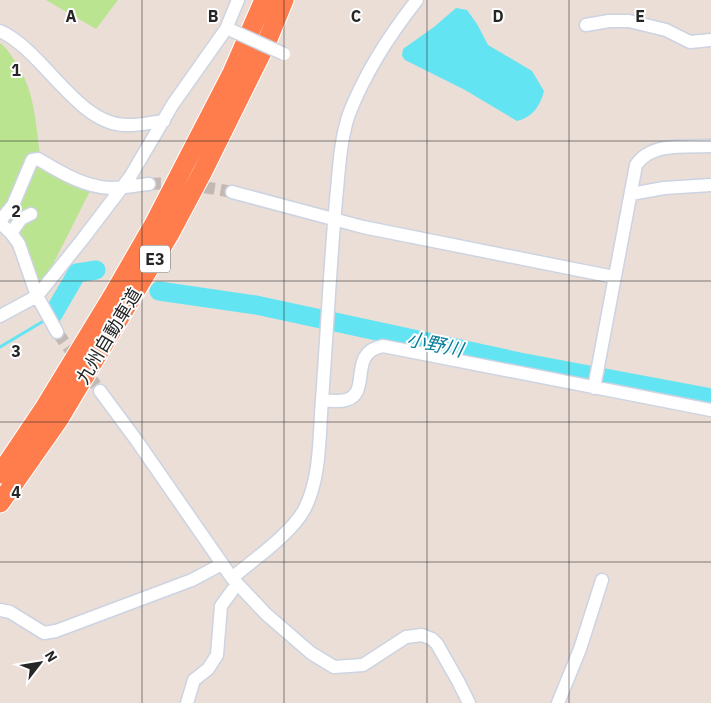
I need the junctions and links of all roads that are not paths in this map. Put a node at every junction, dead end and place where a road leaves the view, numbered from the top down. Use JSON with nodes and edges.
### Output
{"nodes":[{"id":1,"x":238,"y":0,"type":"edge"},
{"id":2,"x":264,"y":0,"type":"edge"},
{"id":3,"x":284,"y":0,"type":"edge"},
{"id":4,"x":417,"y":0,"type":"edge"},
{"id":5,"x":586,"y":25,"type":"dead end"},
{"id":6,"x":229,"y":30,"type":"junction"},
{"id":7,"x":0,"y":31,"type":"edge"},
{"id":8,"x":711,"y":40,"type":"edge"},
{"id":9,"x":284,"y":54,"type":"dead end"},
{"id":10,"x":164,"y":121,"type":"junction"},
{"id":11,"x":711,"y":146,"type":"edge"},
{"id":12,"x":149,"y":184,"type":"tunnel mouth"},
{"id":13,"x":711,"y":185,"type":"edge"},
{"id":14,"x":123,"y":187,"type":"junction"},
{"id":15,"x":232,"y":192,"type":"tunnel mouth"},
{"id":16,"x":631,"y":194,"type":"junction"},
{"id":17,"x":31,"y":214,"type":"dead end"},
{"id":18,"x":334,"y":220,"type":"junction"},
{"id":19,"x":0,"y":222,"type":"edge"},
{"id":20,"x":11,"y":233,"type":"junction"},
{"id":21,"x":614,"y":277,"type":"junction"},
{"id":22,"x":40,"y":301,"type":"junction"},
{"id":23,"x":0,"y":316,"type":"edge"},
{"id":24,"x":57,"y":332,"type":"tunnel mouth"},
{"id":25,"x":594,"y":385,"type":"junction"},
{"id":26,"x":100,"y":391,"type":"tunnel mouth"},
{"id":27,"x":322,"y":400,"type":"junction"},
{"id":28,"x":711,"y":410,"type":"edge"},
{"id":29,"x":0,"y":474,"type":"edge"},
{"id":30,"x":0,"y":503,"type":"edge"},
{"id":31,"x":222,"y":564,"type":"junction"},
{"id":32,"x":602,"y":580,"type":"dead end"},
{"id":33,"x":234,"y":581,"type":"junction"},
{"id":34,"x":0,"y":610,"type":"edge"},
{"id":35,"x":187,"y":703,"type":"edge"},
{"id":36,"x":469,"y":703,"type":"edge"},
{"id":37,"x":558,"y":703,"type":"edge"}],
"edges":[{"from":1,"to":6,"type":"street"},
{"from":2,"to":29,"type":"highway","name":"九州自動車道","number":"E3"},
{"from":3,"to":30,"type":"highway","name":"九州自動車道","number":"E3"},
{"from":4,"to":18,"type":"street"},
{"from":5,"to":8,"type":"street"},
{"from":6,"to":9,"type":"street","bridge":true},
{"from":6,"to":10,"type":"street"},
{"from":7,"to":10,"type":"street"},
{"from":10,"to":14,"type":"street"},
{"from":11,"to":16,"type":"street"},
{"from":12,"to":14,"type":"street"},
{"from":13,"to":16,"type":"street"},
{"from":14,"to":19,"type":"street"},
{"from":14,"to":22,"type":"street"},
{"from":15,"to":18,"type":"street"},
{"from":16,"to":21,"type":"street"},
{"from":17,"to":20,"type":"street"},
{"from":18,"to":21,"type":"street"},
{"from":18,"to":27,"type":"street"},
{"from":19,"to":20,"type":"street"},
{"from":20,"to":22,"type":"street"},
{"from":21,"to":25,"type":"street"},
{"from":22,"to":23,"type":"street"},
{"from":22,"to":24,"type":"street"},
{"from":25,"to":27,"type":"street"},
{"from":25,"to":28,"type":"street"},
{"from":26,"to":31,"type":"street"},
{"from":27,"to":33,"type":"street"},
{"from":31,"to":33,"type":"street"},
{"from":31,"to":34,"type":"street"},
{"from":32,"to":37,"type":"street"},
{"from":33,"to":35,"type":"street"},
{"from":33,"to":36,"type":"street"}]}
